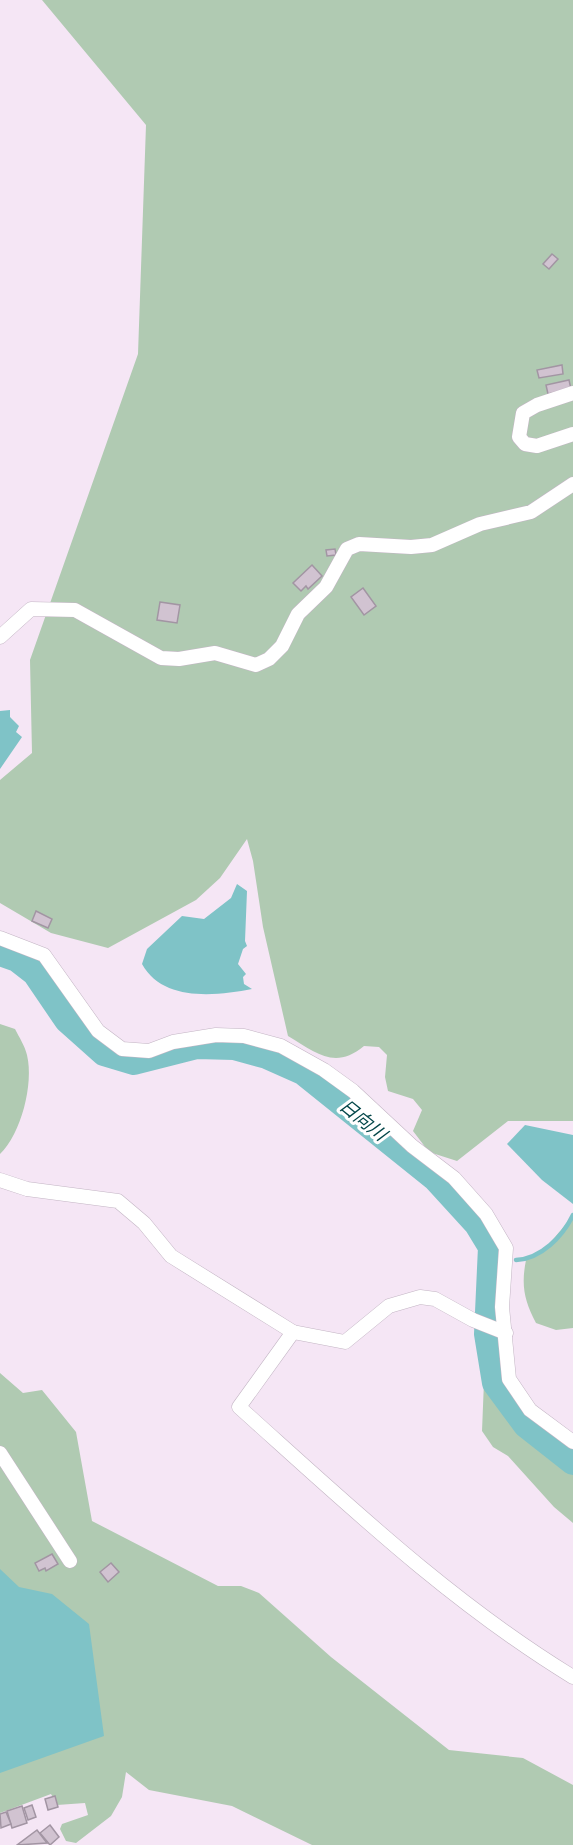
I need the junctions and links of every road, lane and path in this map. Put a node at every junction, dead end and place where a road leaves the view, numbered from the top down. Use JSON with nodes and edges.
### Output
{"nodes":[{"id":1,"x":573,"y":393,"type":"edge"},
{"id":2,"x":573,"y":434,"type":"edge"},
{"id":3,"x":573,"y":484,"type":"edge"},
{"id":4,"x":0,"y":637,"type":"edge"},
{"id":5,"x":0,"y":938,"type":"edge"},
{"id":6,"x":0,"y":1180,"type":"edge"},
{"id":7,"x":293,"y":1332,"type":"junction"},
{"id":8,"x":506,"y":1334,"type":"junction"},
{"id":9,"x":573,"y":1442,"type":"edge"},
{"id":10,"x":0,"y":1453,"type":"edge"},
{"id":11,"x":70,"y":1561,"type":"dead end"},
{"id":12,"x":573,"y":1677,"type":"edge"}],
"edges":[{"from":1,"to":2,"type":"street"},
{"from":3,"to":4,"type":"street"},
{"from":5,"to":8,"type":"street"},
{"from":6,"to":7,"type":"street"},
{"from":7,"to":8,"type":"street"},
{"from":7,"to":12,"type":"street"},
{"from":8,"to":9,"type":"street"},
{"from":10,"to":11,"type":"street"}]}
